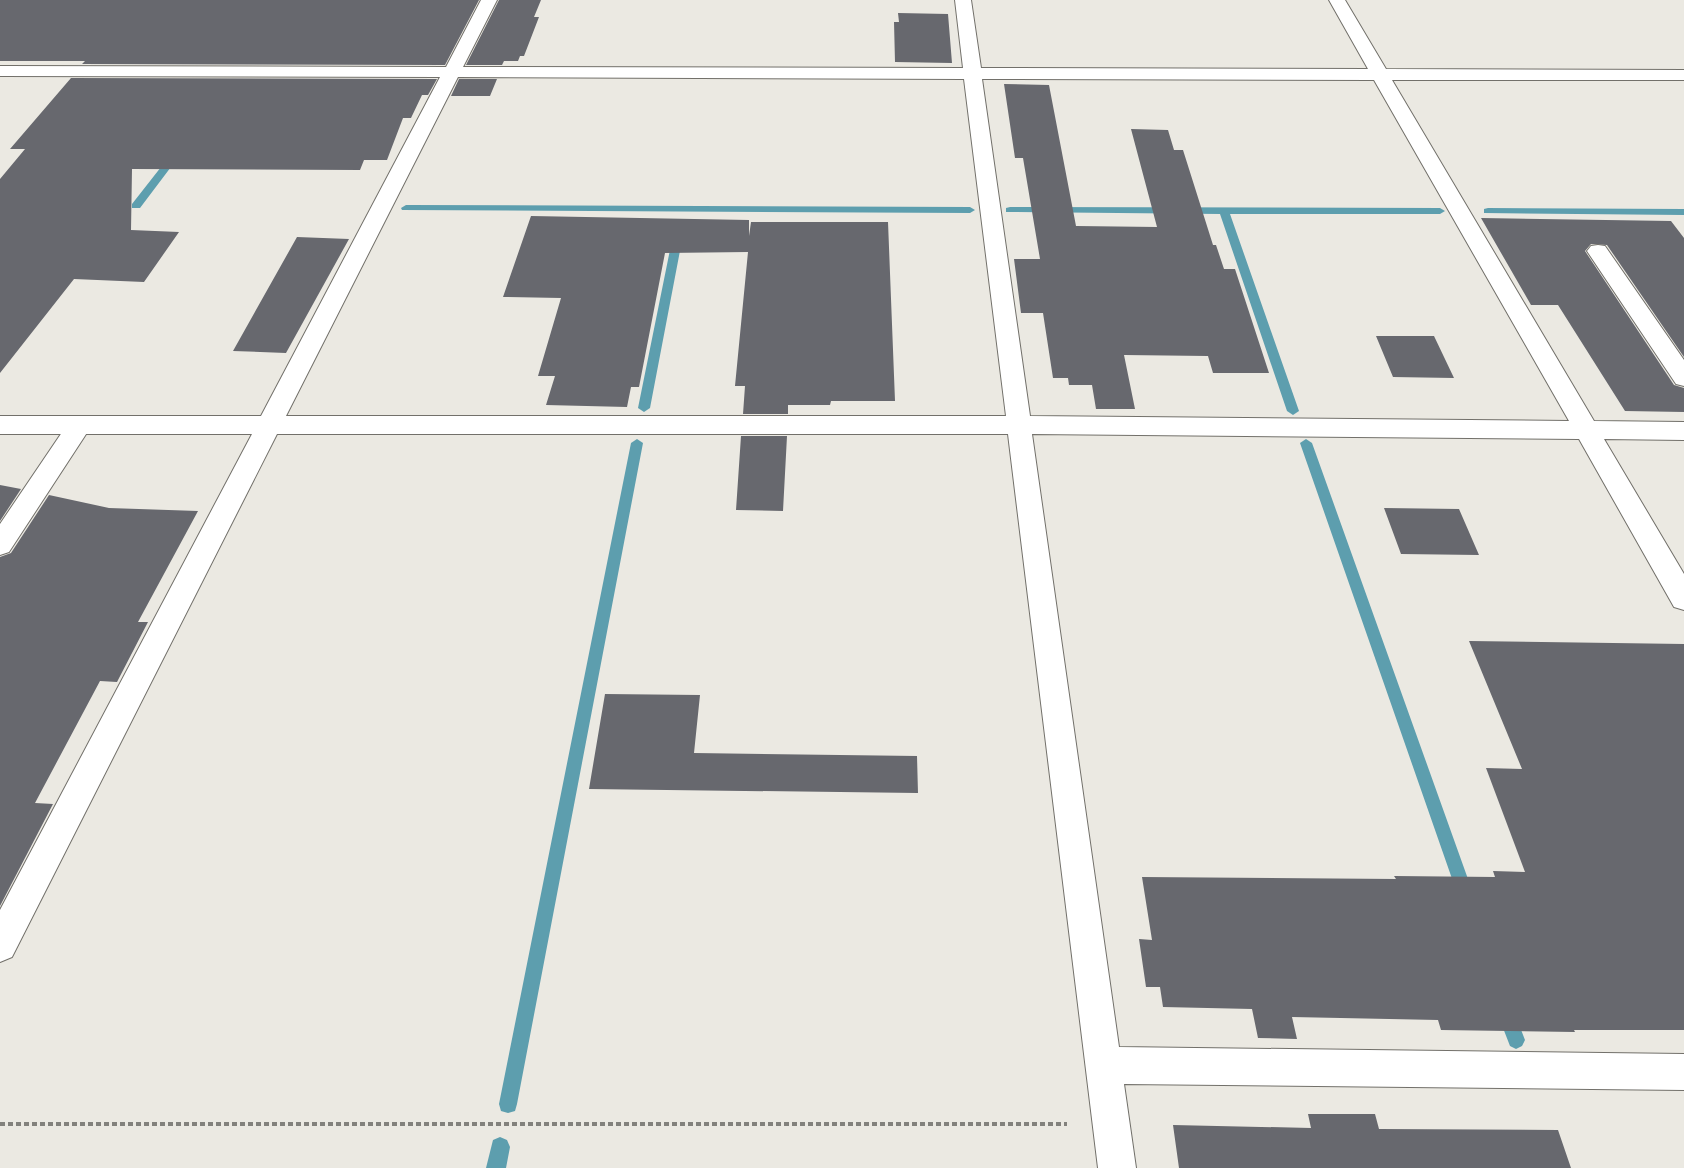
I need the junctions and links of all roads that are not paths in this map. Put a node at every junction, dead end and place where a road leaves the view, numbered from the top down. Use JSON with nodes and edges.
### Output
{"nodes":[{"id":1,"x":489,"y":0,"type":"edge"},
{"id":2,"x":963,"y":0,"type":"edge"},
{"id":3,"x":1337,"y":0,"type":"edge"},
{"id":4,"x":0,"y":71,"type":"edge"},
{"id":5,"x":453,"y":72,"type":"junction"},
{"id":6,"x":973,"y":74,"type":"junction"},
{"id":7,"x":1380,"y":74,"type":"junction"},
{"id":8,"x":1684,"y":75,"type":"edge"},
{"id":9,"x":1598,"y":251,"type":"dead end"},
{"id":10,"x":1684,"y":378,"type":"edge"},
{"id":11,"x":0,"y":425,"type":"edge"},
{"id":12,"x":80,"y":425,"type":"junction"},
{"id":13,"x":1019,"y":425,"type":"junction"},
{"id":14,"x":268,"y":426,"type":"junction"},
{"id":15,"x":1587,"y":431,"type":"junction"},
{"id":16,"x":1684,"y":431,"type":"edge"},
{"id":17,"x":0,"y":545,"type":"edge"},
{"id":18,"x":1684,"y":599,"type":"edge"},
{"id":19,"x":0,"y":946,"type":"edge"},
{"id":20,"x":1104,"y":1066,"type":"junction"},
{"id":21,"x":1684,"y":1072,"type":"edge"},
{"id":22,"x":1117,"y":1168,"type":"edge"}],
"edges":[{"from":1,"to":5,"type":"street"},
{"from":2,"to":6,"type":"street"},
{"from":3,"to":7,"type":"street"},
{"from":4,"to":5,"type":"street"},
{"from":5,"to":6,"type":"street"},
{"from":5,"to":14,"type":"street"},
{"from":6,"to":7,"type":"street"},
{"from":6,"to":13,"type":"street"},
{"from":7,"to":8,"type":"street"},
{"from":7,"to":15,"type":"street"},
{"from":9,"to":10,"type":"street"},
{"from":11,"to":12,"type":"street"},
{"from":12,"to":14,"type":"street"},
{"from":12,"to":17,"type":"street"},
{"from":13,"to":14,"type":"street"},
{"from":13,"to":15,"type":"street"},
{"from":13,"to":20,"type":"street"},
{"from":14,"to":19,"type":"street"},
{"from":15,"to":16,"type":"street"},
{"from":15,"to":18,"type":"street"},
{"from":20,"to":21,"type":"street"},
{"from":20,"to":22,"type":"street"}]}
